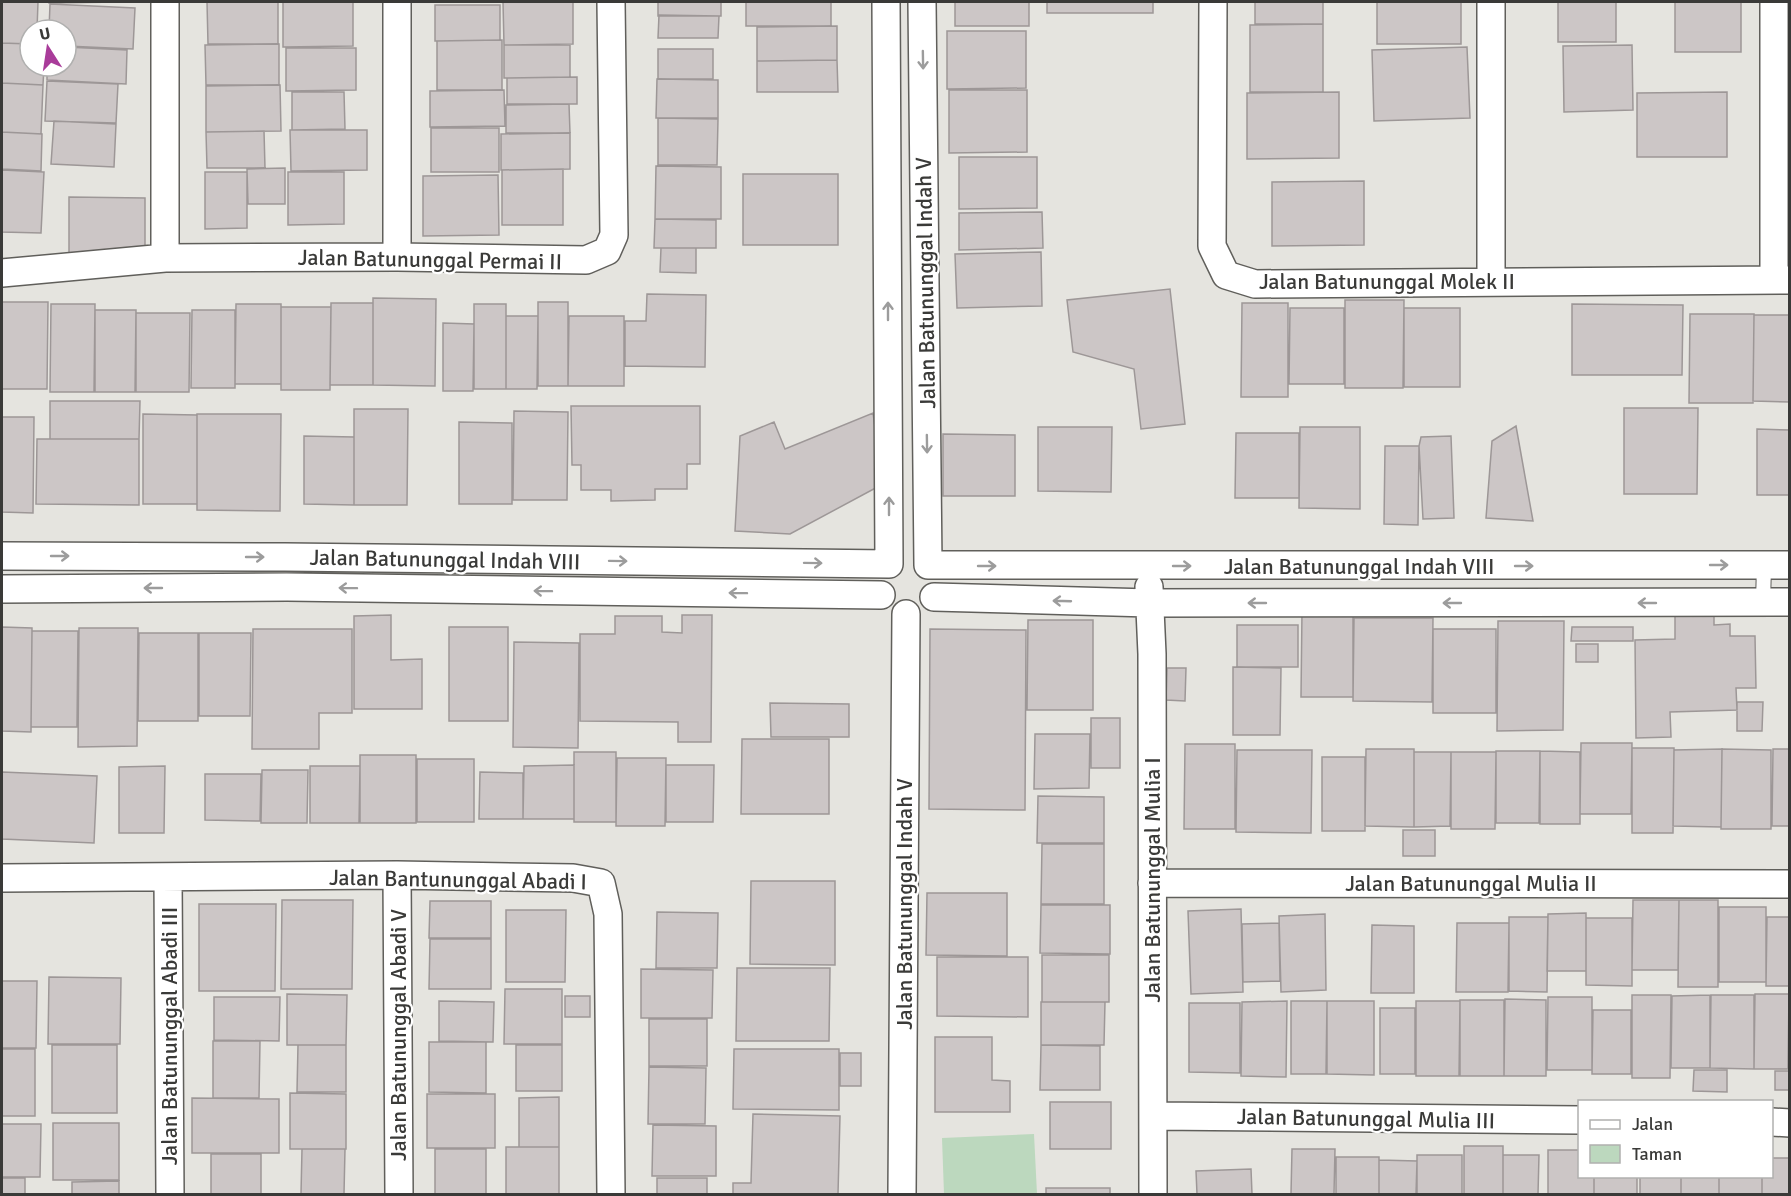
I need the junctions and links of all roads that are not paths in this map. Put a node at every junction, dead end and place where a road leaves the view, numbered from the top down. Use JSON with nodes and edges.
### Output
{"nodes":[{"id":1,"x":165,"y":2,"type":"edge"},
{"id":2,"x":396,"y":2,"type":"edge"},
{"id":3,"x":611,"y":2,"type":"edge"},
{"id":4,"x":886,"y":2,"type":"edge"},
{"id":5,"x":922,"y":2,"type":"edge"},
{"id":6,"x":1213,"y":2,"type":"edge"},
{"id":7,"x":1491,"y":2,"type":"edge"},
{"id":8,"x":1774,"y":2,"type":"edge"},
{"id":9,"x":397,"y":257,"type":"junction"},
{"id":10,"x":165,"y":258,"type":"junction"},
{"id":11,"x":2,"y":273,"type":"edge"},
{"id":12,"x":1782,"y":280,"type":"edge"},
{"id":13,"x":1491,"y":281,"type":"junction"},
{"id":14,"x":2,"y":556,"type":"edge"},
{"id":15,"x":285,"y":557,"type":"junction"},
{"id":16,"x":889,"y":564,"type":"junction"},
{"id":17,"x":928,"y":565,"type":"junction"},
{"id":18,"x":1777,"y":565,"type":"edge"},
{"id":19,"x":1149,"y":566,"type":"junction"},
{"id":20,"x":287,"y":587,"type":"junction"},
{"id":21,"x":2,"y":589,"type":"edge"},
{"id":22,"x":881,"y":595,"type":"junction"},
{"id":23,"x":934,"y":597,"type":"junction"},
{"id":24,"x":1149,"y":603,"type":"junction"},
{"id":25,"x":1763,"y":603,"type":"junction"},
{"id":26,"x":1790,"y":603,"type":"edge"},
{"id":27,"x":906,"y":614,"type":"junction"},
{"id":28,"x":397,"y":875,"type":"junction"},
{"id":29,"x":168,"y":877,"type":"junction"},
{"id":30,"x":2,"y":878,"type":"edge"},
{"id":31,"x":1152,"y":883,"type":"junction"},
{"id":32,"x":1790,"y":884,"type":"edge"},
{"id":33,"x":1153,"y":1116,"type":"junction"},
{"id":34,"x":1578,"y":1120,"type":"edge"},
{"id":35,"x":1773,"y":1122,"type":"edge"},
{"id":36,"x":1790,"y":1123,"type":"edge"},
{"id":37,"x":170,"y":1194,"type":"edge"},
{"id":38,"x":399,"y":1194,"type":"edge"},
{"id":39,"x":611,"y":1194,"type":"edge"},
{"id":40,"x":902,"y":1194,"type":"edge"},
{"id":41,"x":1153,"y":1194,"type":"edge"}],
"edges":[{"from":1,"to":10,"type":"street"},
{"from":2,"to":9,"type":"street"},
{"from":3,"to":9,"type":"street","name":"Jalan Batununggal Permai II"},
{"from":16,"to":4,"type":"street","name":"Jalan Batununggal Indah V","one_way":true},
{"from":5,"to":17,"type":"street","name":"Jalan Batununggal Indah V","one_way":true},
{"from":6,"to":13,"type":"street","name":"Jalan Batununggal Molek II"},
{"from":7,"to":13,"type":"street"},
{"from":8,"to":12,"type":"street"},
{"from":9,"to":10,"type":"street","name":"Jalan Batununggal Permai II"},
{"from":10,"to":11,"type":"street","name":"Jalan Batununggal Permai II"},
{"from":12,"to":13,"type":"street","name":"Jalan Batununggal Molek II"},
{"from":14,"to":15,"type":"street","name":"Jalan Batununggal Indah VIII","one_way":true},
{"from":15,"to":16,"type":"street","name":"Jalan Batununggal Indah VIII","one_way":true},
{"from":15,"to":20,"type":"street"},
{"from":16,"to":17,"type":"street"},
{"from":16,"to":22,"type":"street"},
{"from":17,"to":19,"type":"street","name":"Jalan Batununggal Indah VIII","one_way":true},
{"from":17,"to":23,"type":"street"},
{"from":19,"to":18,"type":"street","name":"Jalan Batununggal Indah VIII","one_way":true},
{"from":18,"to":25,"type":"lane"},
{"from":19,"to":24,"type":"street","name":"Jalan Batununggal Mulia I"},
{"from":20,"to":21,"type":"street","name":"Jalan Batununggal Indah VIII","one_way":true},
{"from":22,"to":20,"type":"street","name":"Jalan Batununggal Indah VIII","one_way":true},
{"from":22,"to":27,"type":"street"},
{"from":24,"to":23,"type":"street","name":"Jalan Batununggal Indah VIII","one_way":true},
{"from":23,"to":27,"type":"street"},
{"from":25,"to":24,"type":"street","name":"Jalan Batununggal Indah VIII","one_way":true},
{"from":24,"to":31,"type":"street","name":"Jalan Batununggal Mulia I"},
{"from":25,"to":26,"type":"street","name":"Jalan Batununggal Indah VIII"},
{"from":27,"to":40,"type":"street","name":"Jalan Batununggal Indah V"},
{"from":28,"to":29,"type":"street","name":"Jalan Bantununggal Abadi I"},
{"from":28,"to":38,"type":"street","name":"Jalan Batununggal Abadi V"},
{"from":28,"to":39,"type":"street","name":"Jalan Bantununggal Abadi I"},
{"from":29,"to":30,"type":"street","name":"Jalan Bantununggal Abadi I"},
{"from":29,"to":37,"type":"street","name":"Jalan Batununggal Abadi III"},
{"from":31,"to":32,"type":"street","name":"Jalan Batununggal Mulia II"},
{"from":31,"to":33,"type":"street","name":"Jalan Batununggal Mulia I"},
{"from":33,"to":34,"type":"street","name":"Jalan Batununggal Mulia III"},
{"from":33,"to":41,"type":"street","name":"Jalan Batununggal Mulia I"},
{"from":35,"to":36,"type":"street"}]}
